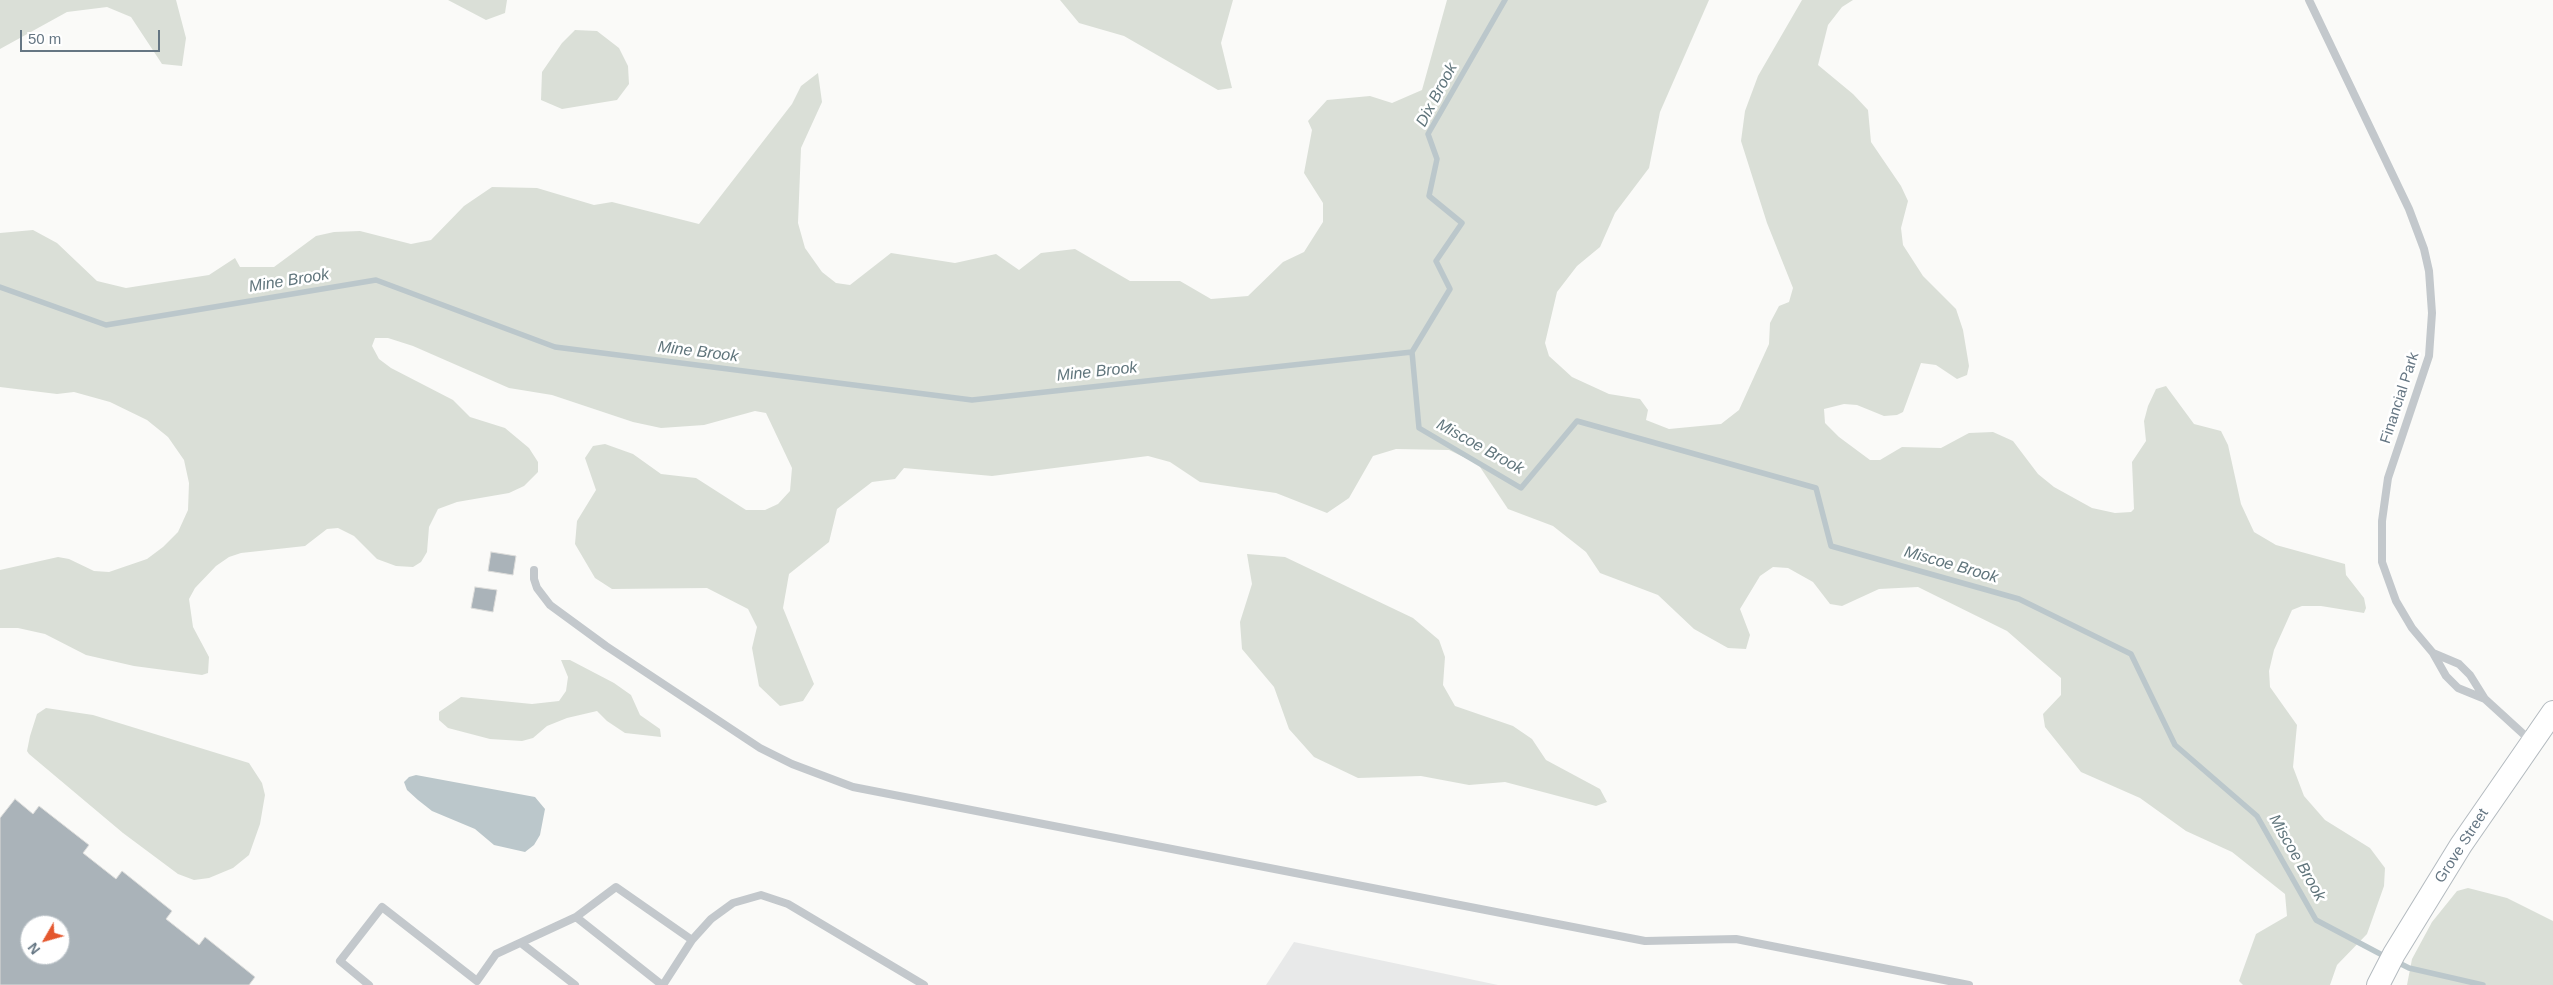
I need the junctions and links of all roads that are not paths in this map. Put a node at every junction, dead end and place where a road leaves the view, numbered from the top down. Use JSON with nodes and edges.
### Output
{"nodes":[{"id":1,"x":2309,"y":0,"type":"edge"},
{"id":2,"x":534,"y":570,"type":"dead end"},
{"id":3,"x":2433,"y":653,"type":"junction"},
{"id":4,"x":2485,"y":699,"type":"junction"},
{"id":5,"x":2553,"y":712,"type":"edge"},
{"id":6,"x":2533,"y":742,"type":"junction"},
{"id":7,"x":576,"y":917,"type":"junction"},
{"id":8,"x":692,"y":940,"type":"junction"},
{"id":9,"x":521,"y":943,"type":"junction"},
{"id":10,"x":2386,"y":968,"type":"edge"},
{"id":11,"x":480,"y":983,"type":"edge"},
{"id":12,"x":369,"y":985,"type":"edge"},
{"id":13,"x":574,"y":985,"type":"edge"},
{"id":14,"x":662,"y":985,"type":"edge"},
{"id":15,"x":924,"y":985,"type":"edge"},
{"id":16,"x":1969,"y":985,"type":"edge"}],
"edges":[{"from":1,"to":3,"type":"lane","name":"Financial Park"},
{"from":2,"to":16,"type":"lane"},
{"from":3,"to":4,"type":"lane","name":"Financial Park"},
{"from":3,"to":4,"type":"lane"},
{"from":4,"to":6,"type":"lane"},
{"from":5,"to":6,"type":"main road","name":"Grove Street"},
{"from":6,"to":10,"type":"main road","name":"Grove Street"},
{"from":7,"to":8,"type":"lane"},
{"from":7,"to":9,"type":"lane"},
{"from":7,"to":14,"type":"lane"},
{"from":8,"to":14,"type":"lane"},
{"from":8,"to":15,"type":"lane"},
{"from":9,"to":11,"type":"lane"},
{"from":9,"to":13,"type":"lane"},
{"from":11,"to":12,"type":"lane"}]}
